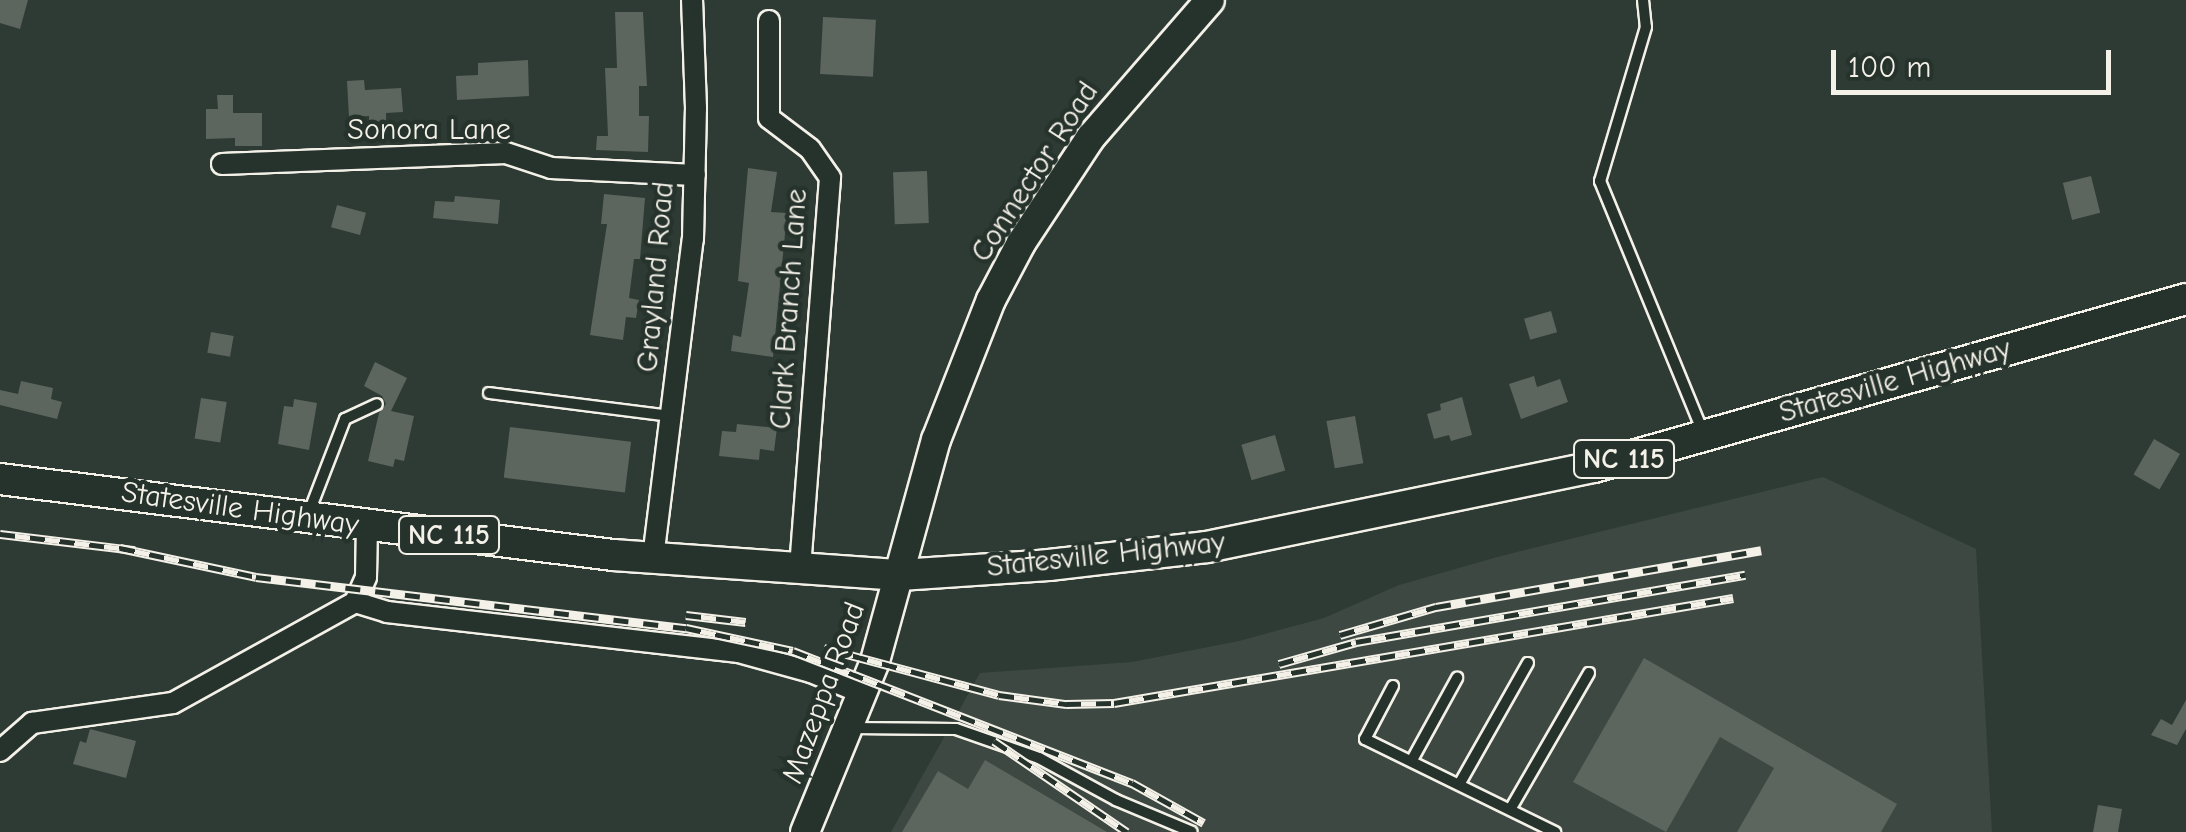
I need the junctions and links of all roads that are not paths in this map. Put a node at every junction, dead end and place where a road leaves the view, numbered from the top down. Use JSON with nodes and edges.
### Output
{"nodes":[{"id":1,"x":692,"y":0,"type":"edge"},
{"id":2,"x":1210,"y":0,"type":"edge"},
{"id":3,"x":1643,"y":0,"type":"edge"},
{"id":4,"x":769,"y":20,"type":"dead end"},
{"id":5,"x":222,"y":164,"type":"dead end"},
{"id":6,"x":695,"y":175,"type":"junction"},
{"id":7,"x":2186,"y":299,"type":"edge"},
{"id":8,"x":489,"y":393,"type":"dead end"},
{"id":9,"x":377,"y":404,"type":"dead end"},
{"id":10,"x":673,"y":416,"type":"junction"},
{"id":11,"x":1705,"y":436,"type":"junction"},
{"id":12,"x":0,"y":479,"type":"edge"},
{"id":13,"x":308,"y":516,"type":"junction"},
{"id":14,"x":367,"y":525,"type":"junction"},
{"id":15,"x":653,"y":558,"type":"junction"},
{"id":16,"x":800,"y":567,"type":"junction"},
{"id":17,"x":900,"y":575,"type":"junction"},
{"id":18,"x":355,"y":602,"type":"junction"},
{"id":19,"x":1528,"y":663,"type":"dead end"},
{"id":20,"x":1589,"y":672,"type":"dead end"},
{"id":21,"x":1457,"y":678,"type":"dead end"},
{"id":22,"x":1392,"y":686,"type":"dead end"},
{"id":23,"x":862,"y":693,"type":"junction"},
{"id":24,"x":850,"y":728,"type":"junction"},
{"id":25,"x":0,"y":751,"type":"edge"},
{"id":26,"x":1412,"y":760,"type":"junction"},
{"id":27,"x":1460,"y":783,"type":"junction"},
{"id":28,"x":1511,"y":808,"type":"junction"},
{"id":29,"x":805,"y":832,"type":"edge"},
{"id":30,"x":1192,"y":832,"type":"edge"},
{"id":31,"x":1555,"y":832,"type":"edge"}],
"edges":[{"from":1,"to":6,"type":"street","name":"Grayland Road"},
{"from":2,"to":17,"type":"street","name":"Connector Road"},
{"from":3,"to":11,"type":"lane"},
{"from":4,"to":16,"type":"street","name":"Clark Branch Lane"},
{"from":5,"to":6,"type":"street","name":"Sonora Lane"},
{"from":6,"to":10,"type":"street","name":"Grayland Road"},
{"from":7,"to":11,"type":"main road","name":"Statesville Highway","number":"NC 115"},
{"from":8,"to":10,"type":"lane"},
{"from":9,"to":13,"type":"lane"},
{"from":10,"to":15,"type":"street","name":"Grayland Road"},
{"from":11,"to":17,"type":"main road","name":"Statesville Highway","number":"NC 115"},
{"from":12,"to":13,"type":"main road","name":"Statesville Highway","number":"NC 115"},
{"from":13,"to":14,"type":"main road","name":"Statesville Highway","number":"NC 115"},
{"from":14,"to":15,"type":"main road","name":"Statesville Highway","number":"NC 115"},
{"from":14,"to":18,"type":"street"},
{"from":15,"to":16,"type":"main road","name":"Statesville Highway","number":"NC 115"},
{"from":16,"to":17,"type":"main road","name":"Statesville Highway","number":"NC 115"},
{"from":17,"to":23,"type":"street","name":"Mazeppa Road"},
{"from":18,"to":23,"type":"street"},
{"from":18,"to":25,"type":"street"},
{"from":19,"to":27,"type":"lane"},
{"from":20,"to":28,"type":"lane"},
{"from":21,"to":26,"type":"lane"},
{"from":22,"to":26,"type":"lane"},
{"from":23,"to":24,"type":"street","name":"Mazeppa Road"},
{"from":24,"to":29,"type":"street","name":"Mazeppa Road"},
{"from":24,"to":30,"type":"lane"},
{"from":26,"to":27,"type":"lane"},
{"from":27,"to":28,"type":"lane"},
{"from":28,"to":31,"type":"lane"}]}
